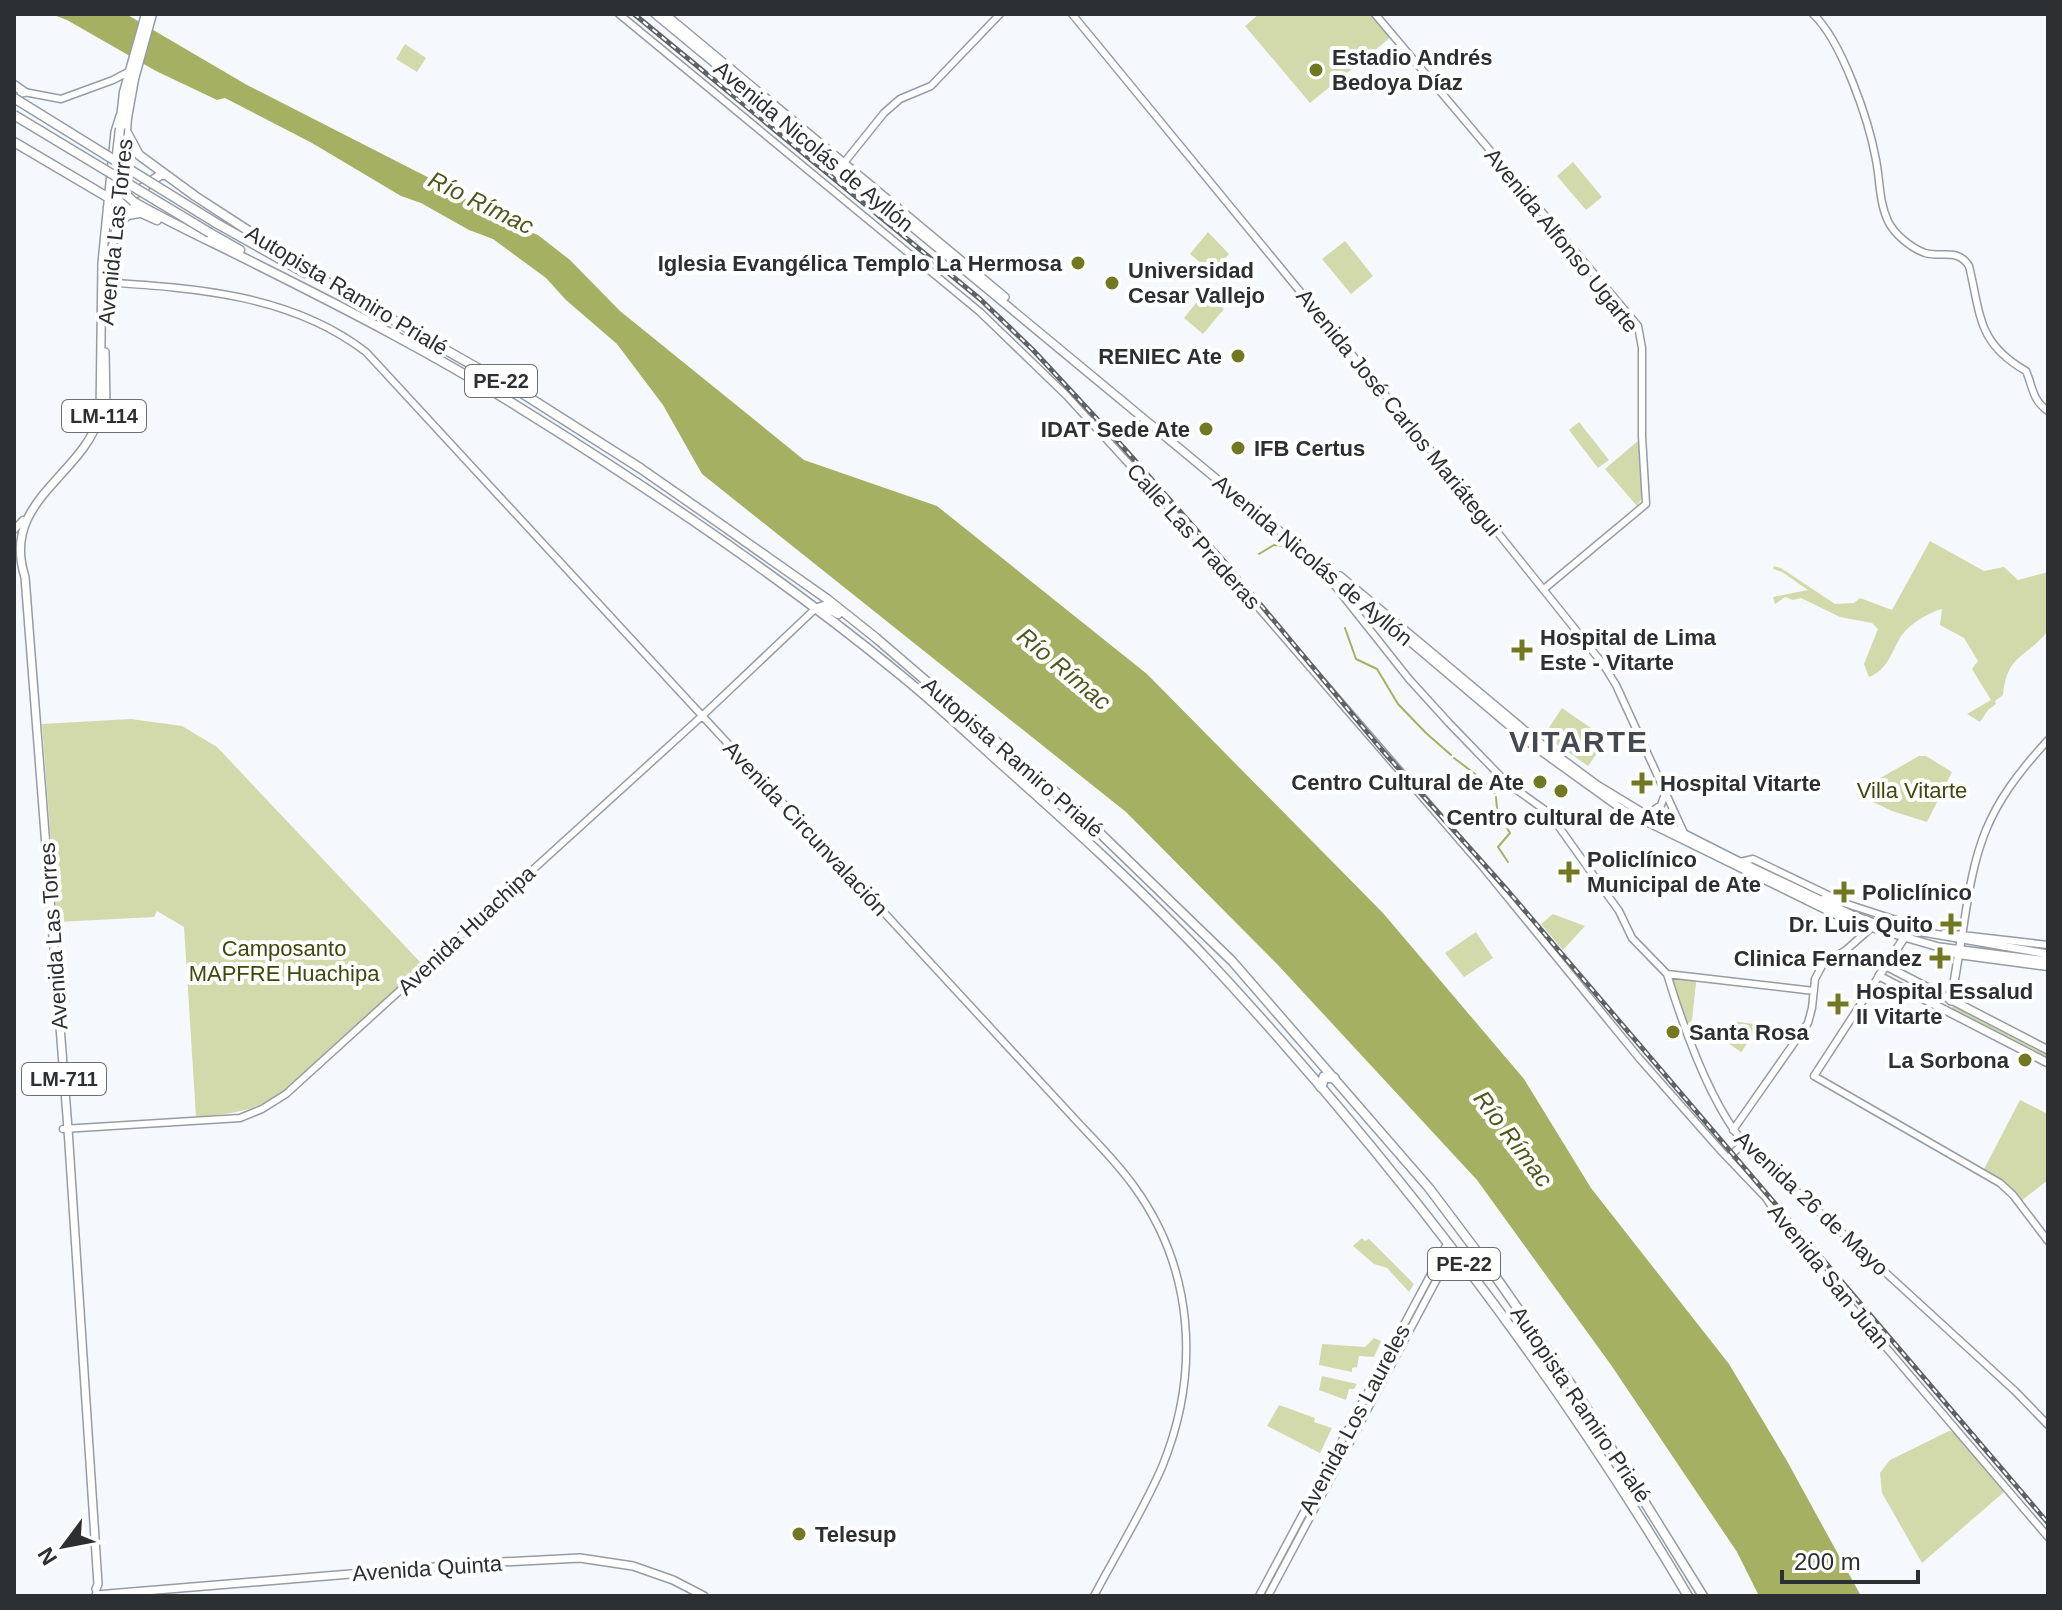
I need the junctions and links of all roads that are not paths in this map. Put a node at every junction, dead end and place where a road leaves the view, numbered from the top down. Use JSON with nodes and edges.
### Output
{"nodes":[{"id":1,"x":619,"y":14,"type":"edge"},
{"id":2,"x":655,"y":14,"type":"edge"},
{"id":3,"x":665,"y":14,"type":"edge"},
{"id":4,"x":1000,"y":14,"type":"edge"},
{"id":5,"x":1072,"y":14,"type":"edge"},
{"id":6,"x":1375,"y":14,"type":"edge"},
{"id":7,"x":1813,"y":14,"type":"edge"},
{"id":8,"x":149,"y":16,"type":"edge"},
{"id":9,"x":132,"y":70,"type":"junction"},
{"id":10,"x":104,"y":84,"type":"junction"},
{"id":11,"x":14,"y":85,"type":"edge"},
{"id":12,"x":24,"y":92,"type":"junction"},
{"id":13,"x":127,"y":94,"type":"junction"},
{"id":14,"x":14,"y":99,"type":"edge"},
{"id":15,"x":121,"y":114,"type":"junction"},
{"id":16,"x":14,"y":115,"type":"edge"},
{"id":17,"x":123,"y":130,"type":"junction"},
{"id":18,"x":14,"y":142,"type":"edge"},
{"id":19,"x":842,"y":165,"type":"junction"},
{"id":20,"x":165,"y":175,"type":"junction"},
{"id":21,"x":109,"y":198,"type":"junction"},
{"id":22,"x":122,"y":199,"type":"junction"},
{"id":23,"x":891,"y":206,"type":"junction"},
{"id":24,"x":141,"y":214,"type":"junction"},
{"id":25,"x":116,"y":224,"type":"junction"},
{"id":26,"x":260,"y":266,"type":"junction"},
{"id":27,"x":104,"y":282,"type":"junction"},
{"id":28,"x":335,"y":287,"type":"junction"},
{"id":29,"x":328,"y":300,"type":"junction"},
{"id":30,"x":2048,"y":411,"type":"edge"},
{"id":31,"x":18,"y":521,"type":"edge"},
{"id":32,"x":16,"y":534,"type":"edge"},
{"id":33,"x":17,"y":548,"type":"edge"},
{"id":34,"x":1315,"y":561,"type":"junction"},
{"id":35,"x":1544,"y":589,"type":"junction"},
{"id":36,"x":815,"y":609,"type":"junction"},
{"id":37,"x":876,"y":638,"type":"junction"},
{"id":38,"x":702,"y":716,"type":"junction"},
{"id":39,"x":2048,"y":740,"type":"edge"},
{"id":40,"x":1665,"y":794,"type":"junction"},
{"id":41,"x":1647,"y":815,"type":"junction"},
{"id":42,"x":1684,"y":833,"type":"junction"},
{"id":43,"x":1740,"y":862,"type":"junction"},
{"id":44,"x":1815,"y":897,"type":"junction"},
{"id":45,"x":1842,"y":902,"type":"junction"},
{"id":46,"x":1871,"y":928,"type":"junction"},
{"id":47,"x":1937,"y":933,"type":"junction"},
{"id":48,"x":1904,"y":938,"type":"junction"},
{"id":49,"x":2021,"y":942,"type":"junction"},
{"id":50,"x":1960,"y":944,"type":"junction"},
{"id":51,"x":2048,"y":945,"type":"edge"},
{"id":52,"x":2005,"y":951,"type":"junction"},
{"id":53,"x":2048,"y":954,"type":"edge"},
{"id":54,"x":2048,"y":961,"type":"edge"},
{"id":55,"x":2020,"y":963,"type":"junction"},
{"id":56,"x":1886,"y":966,"type":"junction"},
{"id":57,"x":2048,"y":967,"type":"edge"},
{"id":58,"x":1667,"y":974,"type":"junction"},
{"id":59,"x":1879,"y":976,"type":"junction"},
{"id":60,"x":1814,"y":991,"type":"junction"},
{"id":61,"x":1951,"y":1000,"type":"junction"},
{"id":62,"x":1948,"y":1011,"type":"junction"},
{"id":63,"x":1606,"y":1018,"type":"joint"},
{"id":64,"x":2048,"y":1050,"type":"edge"},
{"id":65,"x":2048,"y":1063,"type":"edge"},
{"id":66,"x":1334,"y":1078,"type":"junction"},
{"id":67,"x":1321,"y":1087,"type":"junction"},
{"id":68,"x":65,"y":1129,"type":"junction"},
{"id":69,"x":1733,"y":1130,"type":"junction"},
{"id":70,"x":1744,"y":1143,"type":"junction"},
{"id":71,"x":1728,"y":1158,"type":"junction"},
{"id":72,"x":2047,"y":1240,"type":"edge"},
{"id":73,"x":1451,"y":1246,"type":"junction"},
{"id":74,"x":1531,"y":1328,"type":"junction"},
{"id":75,"x":1519,"y":1337,"type":"junction"},
{"id":76,"x":2048,"y":1425,"type":"edge"},
{"id":77,"x":2048,"y":1537,"type":"edge"},
{"id":78,"x":96,"y":1593,"type":"edge"},
{"id":79,"x":704,"y":1596,"type":"edge"},
{"id":80,"x":1094,"y":1596,"type":"edge"},
{"id":81,"x":1259,"y":1596,"type":"edge"},
{"id":82,"x":1268,"y":1596,"type":"edge"},
{"id":83,"x":1688,"y":1596,"type":"edge"},
{"id":84,"x":1703,"y":1596,"type":"edge"}],
"edges":[{"from":1,"to":63,"type":"street","name":"Calle Las Praderas"},
{"from":2,"to":19,"type":"main road","name":"Avenida Nicolás de Ayllón"},
{"from":3,"to":19,"type":"main road","name":"Avenida Nicolás de Ayllón"},
{"from":4,"to":19,"type":"street"},
{"from":5,"to":35,"type":"street","name":"Avenida José Carlos Mariátegui"},
{"from":6,"to":35,"type":"street","name":"Avenida Alfonso Ugarte"},
{"from":7,"to":30,"type":"street"},
{"from":8,"to":9,"type":"highway","name":"Avenida Las Torres","number":"PE-22"},
{"from":9,"to":10,"type":"street"},
{"from":9,"to":13,"type":"highway","name":"Avenida Las Torres","number":"PE-22"},
{"from":10,"to":12,"type":"street"},
{"from":10,"to":13,"type":"street"},
{"from":11,"to":12,"type":"highway"},
{"from":12,"to":14,"type":"street"},
{"from":13,"to":15,"type":"highway","name":"Avenida Las Torres","number":"PE-22"},
{"from":13,"to":17,"type":"highway","name":"Avenida Las Torres","number":"PE-22"},
{"from":14,"to":28,"type":"highway","bridge":true},
{"from":15,"to":17,"type":"highway","number":"PE-22"},
{"from":15,"to":21,"type":"main road","name":"Avenida Las Torres","number":"LM-114"},
{"from":16,"to":29,"type":"highway","bridge":true},
{"from":17,"to":20,"type":"highway","name":"Autopista Ramiro Prialé","number":"PE-22"},
{"from":17,"to":22,"type":"main road","name":"Avenida Las Torres","number":"LM-114"},
{"from":17,"to":26,"type":"highway","name":"Autopista Ramiro Prialé","number":"PE-22","bridge":true},
{"from":18,"to":21,"type":"highway"},
{"from":19,"to":23,"type":"main road","name":"Avenida Nicolás de Ayllón"},
{"from":20,"to":22,"type":"highway"},
{"from":20,"to":28,"type":"highway","name":"Autopista Ramiro Prialé","number":"PE-22"},
{"from":21,"to":22,"type":"highway"},
{"from":21,"to":27,"type":"main road","name":"Avenida Las Torres","number":"LM-114"},
{"from":22,"to":24,"type":"highway"},
{"from":22,"to":25,"type":"main road","name":"Avenida Las Torres","number":"LM-114"},
{"from":23,"to":34,"type":"main road","name":"Avenida Nicolás de Ayllón"},
{"from":23,"to":41,"type":"main road","name":"Avenida Nicolás de Ayllón"},
{"from":24,"to":25,"type":"highway"},
{"from":24,"to":26,"type":"highway"},
{"from":25,"to":27,"type":"main road","name":"Avenida Las Torres","number":"LM-114"},
{"from":26,"to":29,"type":"highway","name":"Autopista Ramiro Prialé","number":"PE-22"},
{"from":27,"to":31,"type":"main road","name":"Avenida Las Torres","number":"LM-114"},
{"from":27,"to":31,"type":"main road","name":"Avenida Las Torres","number":"LM-114"},
{"from":27,"to":38,"type":"street","name":"Avenida Circunvalación"},
{"from":28,"to":37,"type":"highway","name":"Autopista Ramiro Prialé","number":"PE-22"},
{"from":29,"to":36,"type":"highway","name":"Autopista Ramiro Prialé","number":"PE-22"},
{"from":31,"to":32,"type":"main road","name":"Avenida Las Torres","number":"LM-711"},
{"from":32,"to":33,"type":"main road","name":"Avenida Las Torres","number":"LM-711"},
{"from":33,"to":68,"type":"main road","name":"Avenida Las Torres","number":"LM-711"},
{"from":34,"to":46,"type":"main road","name":"Avenida Nicolás de Ayllón"},
{"from":34,"to":58,"type":"street"},
{"from":35,"to":40,"type":"street","name":"Avenida José Carlos Mariátegui"},
{"from":36,"to":37,"type":"highway"},
{"from":36,"to":38,"type":"street","name":"Avenida Huachipa"},
{"from":36,"to":67,"type":"highway","name":"Autopista Ramiro Prialé","number":"PE-22"},
{"from":37,"to":66,"type":"highway","name":"Autopista Ramiro Prialé","number":"PE-22"},
{"from":38,"to":68,"type":"street","name":"Avenida Huachipa"},
{"from":38,"to":80,"type":"street","name":"Avenida Circunvalación"},
{"from":39,"to":50,"type":"street"},
{"from":40,"to":41,"type":"street"},
{"from":40,"to":42,"type":"street","name":"Avenida José Carlos Mariátegui"},
{"from":41,"to":42,"type":"main road","name":"Avenida Nicolás de Ayllón"},
{"from":42,"to":43,"type":"main road","name":"Avenida Nicolás de Ayllón"},
{"from":43,"to":44,"type":"main road","name":"Avenida Nicolás de Ayllón"},
{"from":43,"to":45,"type":"street"},
{"from":44,"to":45,"type":"main road"},
{"from":44,"to":47,"type":"main road","name":"Avenida Nicolás de Ayllón"},
{"from":45,"to":47,"type":"street"},
{"from":46,"to":48,"type":"main road","name":"Avenida Nicolás de Ayllón"},
{"from":46,"to":60,"type":"street"},
{"from":47,"to":50,"type":"main road","name":"Avenida Nicolás de Ayllón"},
{"from":48,"to":50,"type":"main road","name":"Avenida Nicolás de Ayllón"},
{"from":48,"to":56,"type":"main road"},
{"from":49,"to":50,"type":"street"},
{"from":49,"to":51,"type":"street"},
{"from":49,"to":52,"type":"main road"},
{"from":50,"to":52,"type":"main road","name":"Avenida Nicolás de Ayllón"},
{"from":50,"to":55,"type":"street"},
{"from":50,"to":61,"type":"main road"},
{"from":52,"to":53,"type":"main road","name":"Avenida Nicolás de Ayllón"},
{"from":52,"to":54,"type":"main road","name":"Avenida Nicolás de Ayllón"},
{"from":52,"to":55,"type":"main road"},
{"from":55,"to":57,"type":"street"},
{"from":56,"to":59,"type":"main road"},
{"from":56,"to":61,"type":"main road"},
{"from":58,"to":60,"type":"street"},
{"from":58,"to":69,"type":"street","name":"Avenida 26 de Mayo"},
{"from":59,"to":62,"type":"main road"},
{"from":59,"to":72,"type":"street"},
{"from":60,"to":69,"type":"street"},
{"from":61,"to":62,"type":"main road"},
{"from":61,"to":64,"type":"main road"},
{"from":62,"to":65,"type":"main road"},
{"from":63,"to":71,"type":"street","name":"Avenida San Juan"},
{"from":66,"to":67,"type":"highway"},
{"from":66,"to":74,"type":"highway","name":"Autopista Ramiro Prialé","number":"PE-22"},
{"from":67,"to":73,"type":"highway","name":"Autopista Ramiro Prialé","number":"PE-22"},
{"from":68,"to":78,"type":"main road","name":"Avenida Las Torres","number":"LM-711"},
{"from":69,"to":70,"type":"street","name":"Avenida 26 de Mayo"},
{"from":70,"to":71,"type":"street"},
{"from":70,"to":76,"type":"street","name":"Avenida 26 de Mayo"},
{"from":71,"to":77,"type":"street","name":"Avenida San Juan"},
{"from":73,"to":75,"type":"highway","name":"Autopista Ramiro Prialé","number":"PE-22"},
{"from":73,"to":81,"type":"street","name":"Avenida Los Laureles"},
{"from":73,"to":82,"type":"street","name":"Avenida Los Laureles"},
{"from":74,"to":75,"type":"highway"},
{"from":74,"to":84,"type":"highway","name":"Autopista Ramiro Prialé","number":"PE-22"},
{"from":75,"to":83,"type":"highway","name":"Autopista Ramiro Prialé","number":"PE-22"},
{"from":78,"to":79,"type":"main road","name":"Avenida Quinta"}]}
